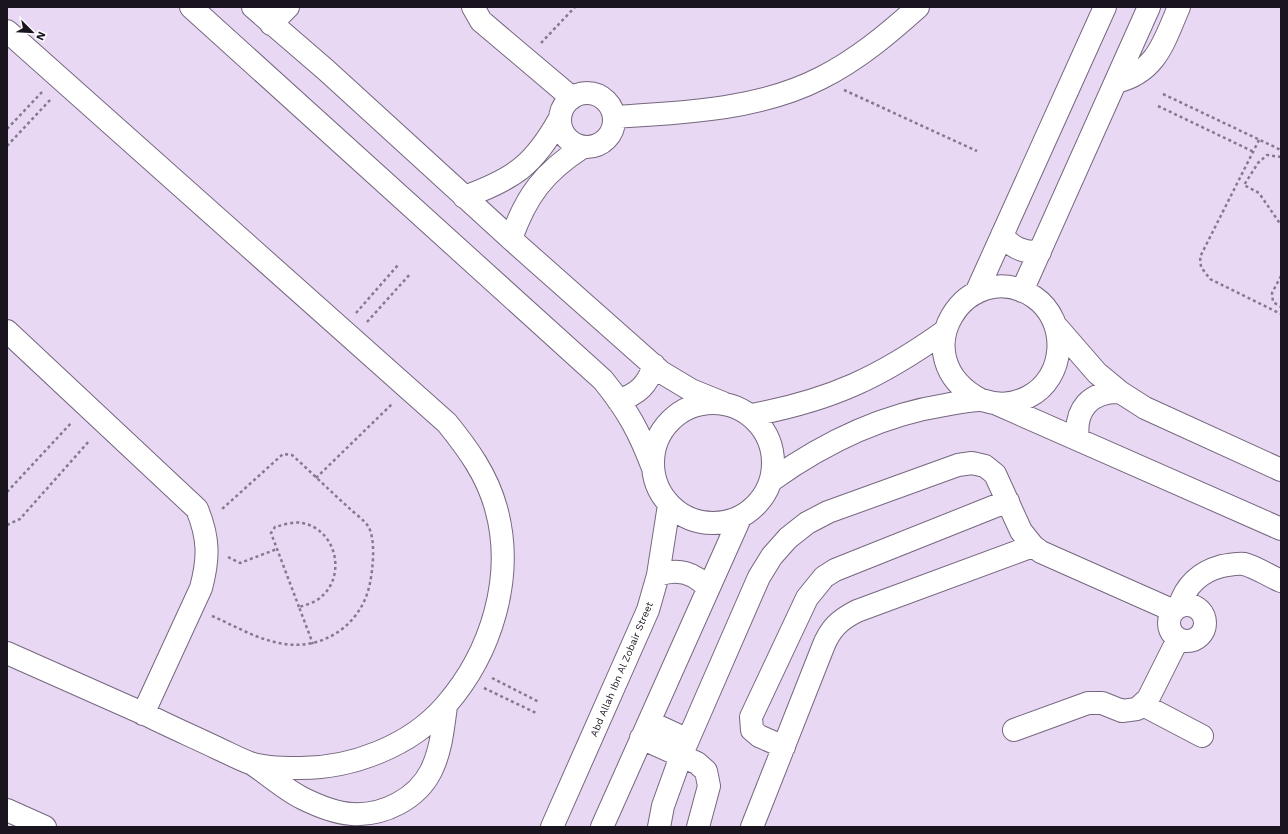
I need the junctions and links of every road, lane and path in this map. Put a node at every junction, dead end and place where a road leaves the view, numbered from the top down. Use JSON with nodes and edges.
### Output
{"nodes":[{"id":1,"x":191,"y":7,"type":"edge"},
{"id":2,"x":253,"y":7,"type":"edge"},
{"id":3,"x":288,"y":7,"type":"edge"},
{"id":4,"x":473,"y":7,"type":"edge"},
{"id":5,"x":575,"y":7,"type":"edge"},
{"id":6,"x":918,"y":7,"type":"edge"},
{"id":7,"x":1105,"y":7,"type":"edge"},
{"id":8,"x":1149,"y":7,"type":"edge"},
{"id":9,"x":1179,"y":7,"type":"edge"},
{"id":10,"x":271,"y":24,"type":"junction"},
{"id":11,"x":7,"y":31,"type":"edge"},
{"id":12,"x":527,"y":59,"type":"junction"},
{"id":13,"x":820,"y":78,"type":"junction"},
{"id":14,"x":61,"y":80,"type":"junction"},
{"id":15,"x":1116,"y":82,"type":"junction"},
{"id":16,"x":1163,"y":94,"type":"dead end"},
{"id":17,"x":572,"y":98,"type":"junction"},
{"id":18,"x":1158,"y":106,"type":"dead end"},
{"id":19,"x":614,"y":117,"type":"junction"},
{"id":20,"x":560,"y":118,"type":"junction"},
{"id":21,"x":7,"y":130,"type":"edge"},
{"id":22,"x":1259,"y":140,"type":"junction"},
{"id":23,"x":7,"y":146,"type":"edge"},
{"id":24,"x":583,"y":147,"type":"junction"},
{"id":25,"x":1281,"y":150,"type":"edge"},
{"id":26,"x":977,"y":151,"type":"dead end"},
{"id":27,"x":1254,"y":152,"type":"junction"},
{"id":28,"x":1281,"y":157,"type":"edge"},
{"id":29,"x":464,"y":197,"type":"junction"},
{"id":30,"x":1281,"y":225,"type":"edge"},
{"id":31,"x":1002,"y":235,"type":"junction"},
{"id":32,"x":511,"y":239,"type":"junction"},
{"id":33,"x":1040,"y":252,"type":"junction"},
{"id":34,"x":398,"y":265,"type":"dead end"},
{"id":35,"x":411,"y":273,"type":"dead end"},
{"id":36,"x":1281,"y":276,"type":"edge"},
{"id":37,"x":1022,"y":291,"type":"junction"},
{"id":38,"x":976,"y":293,"type":"junction"},
{"id":39,"x":1281,"y":307,"type":"edge"},
{"id":40,"x":1281,"y":314,"type":"edge"},
{"id":41,"x":1057,"y":327,"type":"junction"},
{"id":42,"x":7,"y":331,"type":"edge"},
{"id":43,"x":945,"y":331,"type":"junction"},
{"id":44,"x":347,"y":333,"type":"junction"},
{"id":45,"x":654,"y":365,"type":"junction"},
{"id":46,"x":408,"y":388,"type":"junction"},
{"id":47,"x":1120,"y":392,"type":"junction"},
{"id":48,"x":618,"y":400,"type":"junction"},
{"id":49,"x":989,"y":402,"type":"junction"},
{"id":50,"x":723,"y":403,"type":"junction"},
{"id":51,"x":87,"y":406,"type":"junction"},
{"id":52,"x":752,"y":415,"type":"junction"},
{"id":53,"x":105,"y":423,"type":"junction"},
{"id":54,"x":1078,"y":439,"type":"junction"},
{"id":55,"x":652,"y":468,"type":"junction"},
{"id":56,"x":1281,"y":470,"type":"edge"},
{"id":57,"x":316,"y":478,"type":"junction"},
{"id":58,"x":772,"y":480,"type":"junction"},
{"id":59,"x":7,"y":492,"type":"edge"},
{"id":60,"x":1008,"y":501,"type":"junction"},
{"id":61,"x":669,"y":505,"type":"junction"},
{"id":62,"x":740,"y":518,"type":"junction"},
{"id":63,"x":7,"y":525,"type":"edge"},
{"id":64,"x":1281,"y":529,"type":"edge"},
{"id":65,"x":206,"y":536,"type":"junction"},
{"id":66,"x":1033,"y":546,"type":"junction"},
{"id":67,"x":277,"y":549,"type":"junction"},
{"id":68,"x":658,"y":575,"type":"junction"},
{"id":69,"x":1281,"y":581,"type":"edge"},
{"id":70,"x":708,"y":589,"type":"junction"},
{"id":71,"x":192,"y":607,"type":"junction"},
{"id":72,"x":299,"y":607,"type":"junction"},
{"id":73,"x":1176,"y":609,"type":"junction"},
{"id":74,"x":1178,"y":639,"type":"junction"},
{"id":75,"x":313,"y":644,"type":"junction"},
{"id":76,"x":7,"y":653,"type":"edge"},
{"id":77,"x":469,"y":673,"type":"junction"},
{"id":78,"x":539,"y":702,"type":"dead end"},
{"id":79,"x":1143,"y":705,"type":"junction"},
{"id":80,"x":446,"y":706,"type":"junction"},
{"id":81,"x":536,"y":713,"type":"dead end"},
{"id":82,"x":143,"y":714,"type":"junction"},
{"id":83,"x":645,"y":730,"type":"junction"},
{"id":84,"x":1014,"y":730,"type":"dead end"},
{"id":85,"x":1202,"y":736,"type":"dead end"},
{"id":86,"x":684,"y":748,"type":"junction"},
{"id":87,"x":784,"y":748,"type":"junction"},
{"id":88,"x":251,"y":763,"type":"junction"},
{"id":89,"x":7,"y":810,"type":"edge"},
{"id":90,"x":45,"y":827,"type":"edge"},
{"id":91,"x":552,"y":827,"type":"edge"},
{"id":92,"x":602,"y":827,"type":"edge"},
{"id":93,"x":659,"y":827,"type":"edge"},
{"id":94,"x":698,"y":827,"type":"edge"},
{"id":95,"x":752,"y":827,"type":"edge"}],
"edges":[{"from":1,"to":48,"type":"street"},
{"from":2,"to":10,"type":"street"},
{"from":3,"to":10,"type":"street"},
{"from":4,"to":12,"type":"street"},
{"from":5,"to":12,"type":"path"},
{"from":6,"to":13,"type":"street"},
{"from":7,"to":31,"type":"street"},
{"from":8,"to":15,"type":"street"},
{"from":9,"to":15,"type":"street"},
{"from":10,"to":29,"type":"street"},
{"from":11,"to":14,"type":"street"},
{"from":12,"to":17,"type":"street"},
{"from":13,"to":19,"type":"street"},
{"from":13,"to":26,"type":"path"},
{"from":14,"to":21,"type":"path"},
{"from":14,"to":23,"type":"path"},
{"from":14,"to":44,"type":"street"},
{"from":15,"to":33,"type":"street"},
{"from":16,"to":22,"type":"path"},
{"from":17,"to":19,"type":"street"},
{"from":17,"to":20,"type":"street"},
{"from":18,"to":27,"type":"path"},
{"from":19,"to":24,"type":"street"},
{"from":20,"to":24,"type":"street"},
{"from":20,"to":29,"type":"street"},
{"from":22,"to":25,"type":"path"},
{"from":22,"to":27,"type":"path"},
{"from":24,"to":32,"type":"street"},
{"from":27,"to":40,"type":"path"},
{"from":28,"to":30,"type":"path"},
{"from":29,"to":32,"type":"street"},
{"from":31,"to":33,"type":"street"},
{"from":31,"to":38,"type":"street"},
{"from":32,"to":45,"type":"street"},
{"from":33,"to":37,"type":"street"},
{"from":34,"to":44,"type":"path"},
{"from":35,"to":44,"type":"path"},
{"from":36,"to":39,"type":"path"},
{"from":37,"to":38,"type":"street"},
{"from":37,"to":41,"type":"street"},
{"from":38,"to":43,"type":"street"},
{"from":41,"to":47,"type":"street"},
{"from":41,"to":49,"type":"street"},
{"from":42,"to":51,"type":"street"},
{"from":43,"to":49,"type":"street"},
{"from":43,"to":52,"type":"street"},
{"from":44,"to":46,"type":"street"},
{"from":45,"to":48,"type":"street"},
{"from":45,"to":50,"type":"street"},
{"from":46,"to":57,"type":"path"},
{"from":46,"to":77,"type":"street"},
{"from":47,"to":54,"type":"street"},
{"from":47,"to":56,"type":"street"},
{"from":48,"to":55,"type":"street"},
{"from":49,"to":54,"type":"street"},
{"from":49,"to":58,"type":"street"},
{"from":50,"to":52,"type":"street"},
{"from":50,"to":55,"type":"street"},
{"from":51,"to":53,"type":"street"},
{"from":51,"to":59,"type":"path"},
{"from":52,"to":58,"type":"street"},
{"from":53,"to":63,"type":"path"},
{"from":53,"to":65,"type":"street"},
{"from":54,"to":64,"type":"street"},
{"from":55,"to":61,"type":"street"},
{"from":57,"to":65,"type":"path"},
{"from":57,"to":75,"type":"path"},
{"from":58,"to":62,"type":"street"},
{"from":60,"to":66,"type":"street"},
{"from":60,"to":86,"type":"street"},
{"from":60,"to":87,"type":"street"},
{"from":61,"to":62,"type":"street"},
{"from":61,"to":68,"type":"street","name":"Abd Allah Ibn Al Zobair Street"},
{"from":62,"to":70,"type":"street"},
{"from":65,"to":67,"type":"path"},
{"from":65,"to":71,"type":"street"},
{"from":66,"to":73,"type":"street"},
{"from":66,"to":87,"type":"street"},
{"from":67,"to":72,"type":"path"},
{"from":67,"to":72,"type":"path"},
{"from":68,"to":70,"type":"street"},
{"from":68,"to":91,"type":"street","name":"Abd Allah Ibn Al Zobair Street"},
{"from":69,"to":73,"type":"street"},
{"from":70,"to":83,"type":"street"},
{"from":71,"to":75,"type":"path"},
{"from":71,"to":82,"type":"street"},
{"from":72,"to":75,"type":"path"},
{"from":73,"to":74,"type":"street"},
{"from":73,"to":74,"type":"street"},
{"from":74,"to":79,"type":"street"},
{"from":76,"to":82,"type":"street"},
{"from":77,"to":78,"type":"path"},
{"from":77,"to":80,"type":"street"},
{"from":77,"to":81,"type":"path"},
{"from":79,"to":84,"type":"street"},
{"from":79,"to":85,"type":"street"},
{"from":80,"to":88,"type":"street"},
{"from":80,"to":88,"type":"street"},
{"from":82,"to":88,"type":"street"},
{"from":83,"to":86,"type":"street"},
{"from":83,"to":92,"type":"street"},
{"from":86,"to":93,"type":"street"},
{"from":86,"to":94,"type":"street"},
{"from":87,"to":95,"type":"street"},
{"from":89,"to":90,"type":"street"}]}
